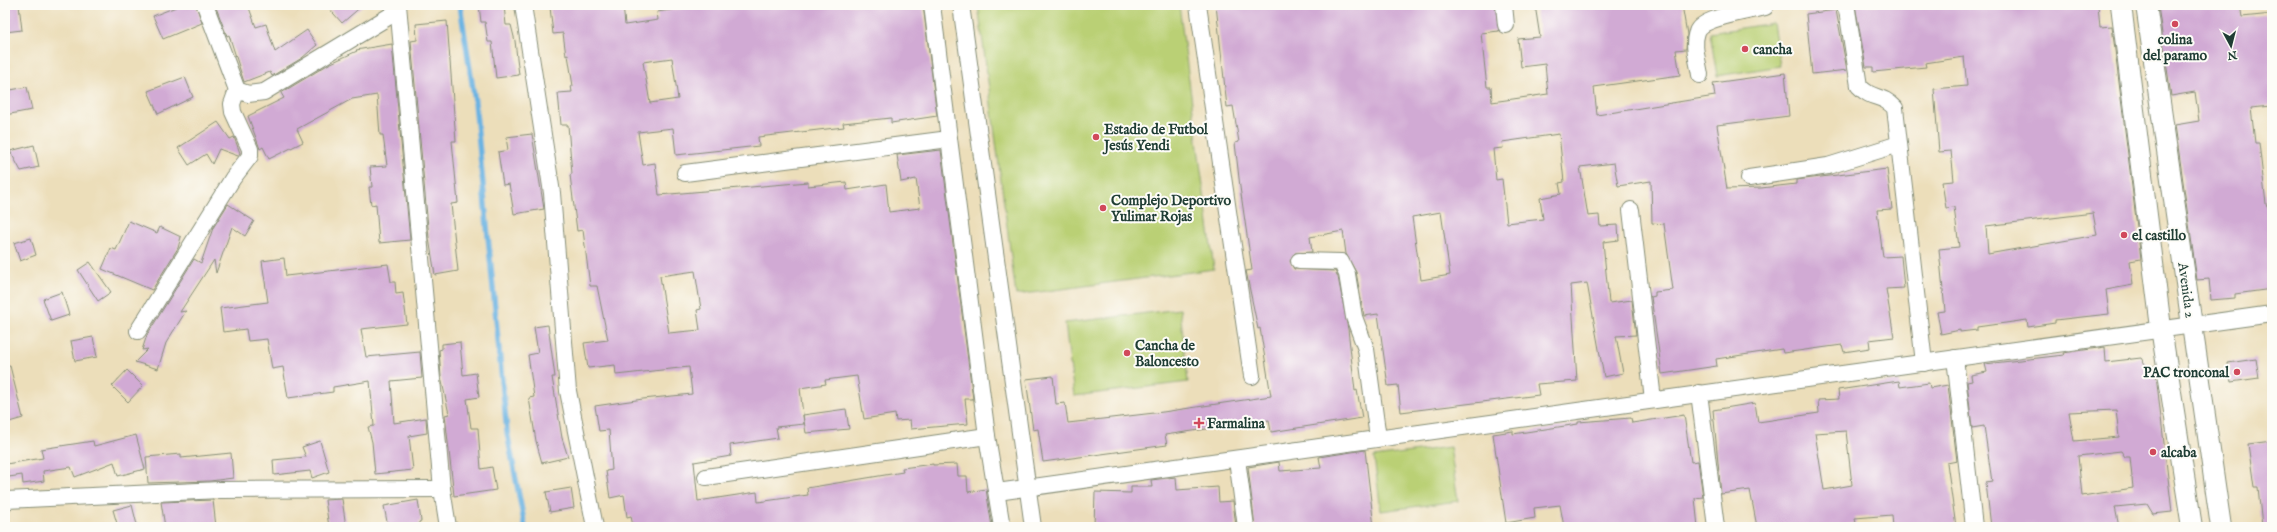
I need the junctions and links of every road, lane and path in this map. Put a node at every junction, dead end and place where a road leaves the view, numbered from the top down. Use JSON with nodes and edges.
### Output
{"nodes":[{"id":1,"x":206,"y":5,"type":"edge"},
{"id":2,"x":523,"y":5,"type":"edge"},
{"id":3,"x":932,"y":5,"type":"edge"},
{"id":4,"x":961,"y":5,"type":"edge"},
{"id":5,"x":1198,"y":5,"type":"edge"},
{"id":6,"x":1504,"y":5,"type":"edge"},
{"id":7,"x":1844,"y":5,"type":"edge"},
{"id":8,"x":2121,"y":5,"type":"edge"},
{"id":9,"x":2146,"y":5,"type":"edge"},
{"id":10,"x":1770,"y":6,"type":"edge"},
{"id":11,"x":398,"y":8,"type":"edge"},
{"id":12,"x":1506,"y":25,"type":"dead end"},
{"id":13,"x":1700,"y":75,"type":"dead end"},
{"id":14,"x":237,"y":90,"type":"junction"},
{"id":15,"x":949,"y":139,"type":"junction"},
{"id":16,"x":1899,"y":144,"type":"junction"},
{"id":17,"x":685,"y":173,"type":"dead end"},
{"id":18,"x":1749,"y":178,"type":"dead end"},
{"id":19,"x":1631,"y":210,"type":"dead end"},
{"id":20,"x":1299,"y":261,"type":"dead end"},
{"id":21,"x":2272,"y":314,"type":"edge"},
{"id":22,"x":2192,"y":324,"type":"junction"},
{"id":23,"x":2161,"y":328,"type":"junction"},
{"id":24,"x":138,"y":331,"type":"dead end"},
{"id":25,"x":1955,"y":358,"type":"junction"},
{"id":26,"x":1924,"y":363,"type":"junction"},
{"id":27,"x":1252,"y":376,"type":"dead end"},
{"id":28,"x":1699,"y":393,"type":"junction"},
{"id":29,"x":1653,"y":400,"type":"junction"},
{"id":30,"x":987,"y":436,"type":"junction"},
{"id":31,"x":1378,"y":438,"type":"junction"},
{"id":32,"x":1237,"y":459,"type":"junction"},
{"id":33,"x":706,"y":477,"type":"dead end"},
{"id":34,"x":1028,"y":488,"type":"junction"},
{"id":35,"x":442,"y":489,"type":"junction"},
{"id":36,"x":997,"y":492,"type":"junction"},
{"id":37,"x":5,"y":498,"type":"edge"},
{"id":38,"x":448,"y":527,"type":"edge"},
{"id":39,"x":595,"y":527,"type":"edge"},
{"id":40,"x":1002,"y":527,"type":"edge"},
{"id":41,"x":1033,"y":527,"type":"edge"},
{"id":42,"x":1246,"y":527,"type":"edge"},
{"id":43,"x":1716,"y":527,"type":"edge"},
{"id":44,"x":1974,"y":527,"type":"edge"},
{"id":45,"x":2192,"y":527,"type":"edge"},
{"id":46,"x":2221,"y":527,"type":"edge"}],
"edges":[{"from":1,"to":14,"type":"street"},
{"from":2,"to":39,"type":"street"},
{"from":3,"to":15,"type":"street"},
{"from":4,"to":34,"type":"street"},
{"from":5,"to":27,"type":"street"},
{"from":6,"to":12,"type":"street"},
{"from":7,"to":16,"type":"street"},
{"from":8,"to":23,"type":"street"},
{"from":9,"to":22,"type":"street","name":"Avenida 2"},
{"from":10,"to":13,"type":"street"},
{"from":11,"to":14,"type":"street"},
{"from":11,"to":35,"type":"street"},
{"from":14,"to":24,"type":"street"},
{"from":15,"to":17,"type":"street"},
{"from":15,"to":30,"type":"street"},
{"from":16,"to":18,"type":"street"},
{"from":16,"to":26,"type":"street"},
{"from":19,"to":29,"type":"street"},
{"from":20,"to":31,"type":"street"},
{"from":21,"to":22,"type":"street"},
{"from":22,"to":23,"type":"street"},
{"from":22,"to":46,"type":"street","name":"Avenida 2"},
{"from":23,"to":25,"type":"street"},
{"from":23,"to":45,"type":"street"},
{"from":25,"to":26,"type":"street"},
{"from":25,"to":44,"type":"street"},
{"from":26,"to":28,"type":"street"},
{"from":28,"to":29,"type":"street"},
{"from":28,"to":43,"type":"street"},
{"from":29,"to":31,"type":"street"},
{"from":30,"to":33,"type":"street"},
{"from":30,"to":36,"type":"street"},
{"from":31,"to":32,"type":"street"},
{"from":32,"to":34,"type":"street"},
{"from":32,"to":42,"type":"street"},
{"from":34,"to":36,"type":"street"},
{"from":34,"to":41,"type":"street"},
{"from":35,"to":37,"type":"street"},
{"from":35,"to":38,"type":"street"},
{"from":36,"to":40,"type":"street"}]}
